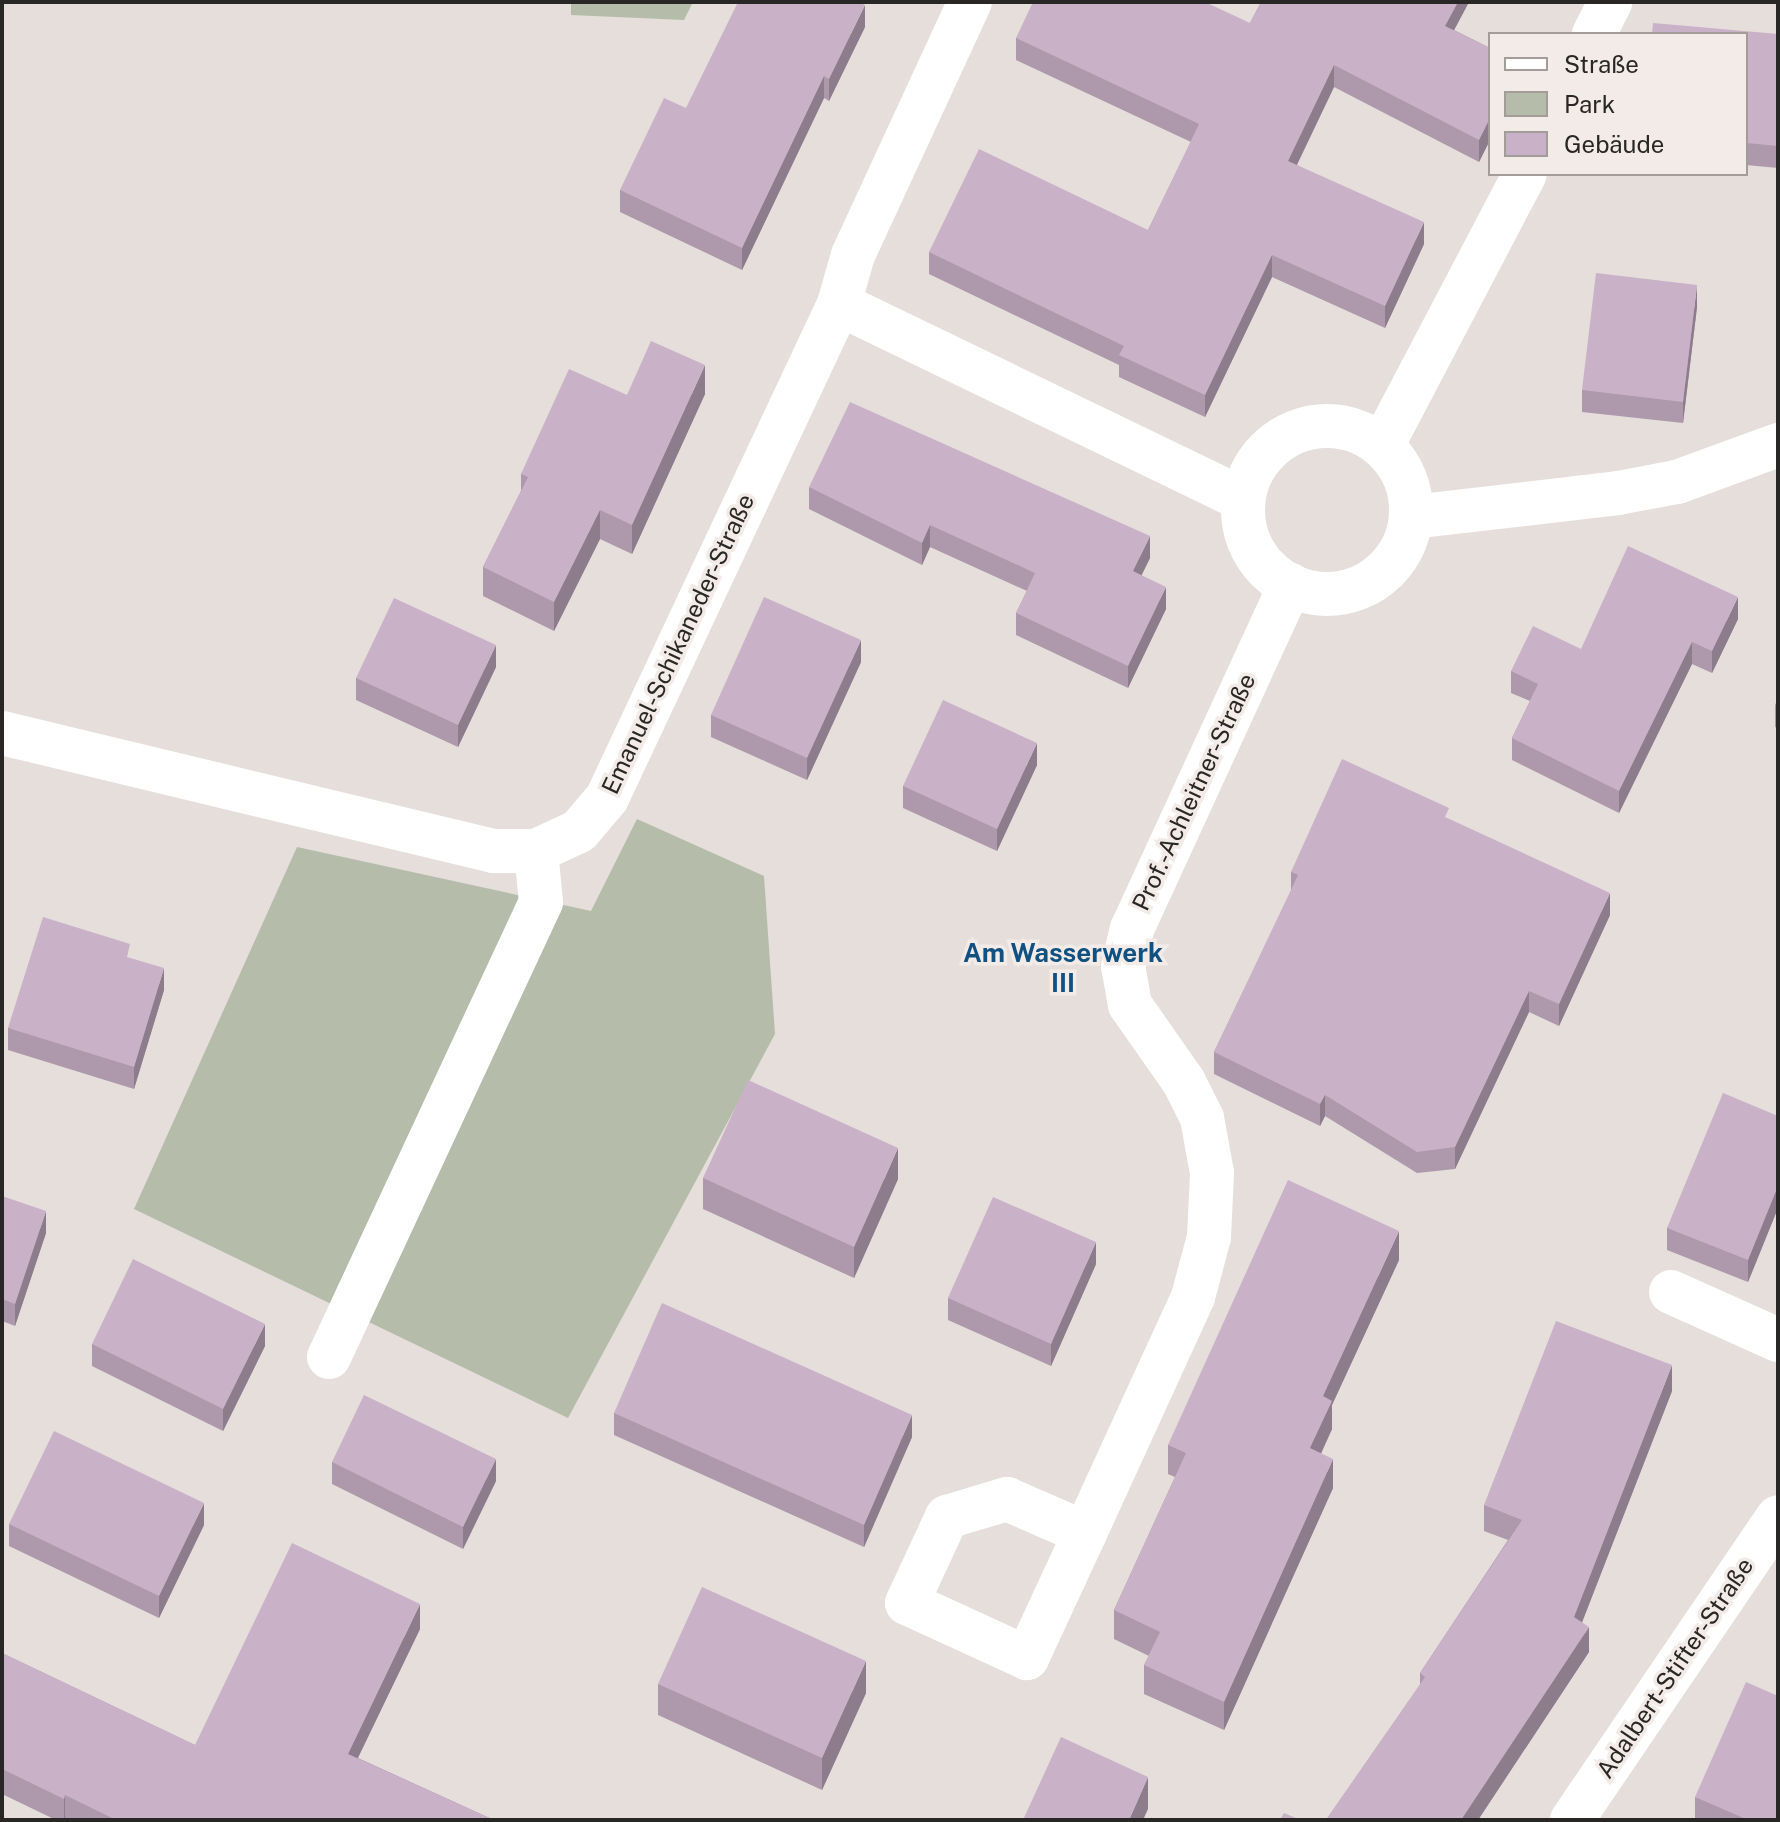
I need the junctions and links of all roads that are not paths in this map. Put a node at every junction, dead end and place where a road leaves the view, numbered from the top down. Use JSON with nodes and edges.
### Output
{"nodes":[{"id":1,"x":970,"y":2,"type":"edge"},
{"id":2,"x":1610,"y":2,"type":"edge"},
{"id":3,"x":1595,"y":32,"type":"edge"},
{"id":4,"x":1524,"y":176,"type":"edge"},
{"id":5,"x":839,"y":304,"type":"junction"},
{"id":6,"x":1778,"y":445,"type":"edge"},
{"id":7,"x":1382,"y":446,"type":"junction"},
{"id":8,"x":1243,"y":499,"type":"junction"},
{"id":9,"x":1412,"y":517,"type":"junction"},
{"id":10,"x":1290,"y":585,"type":"junction"},
{"id":11,"x":2,"y":733,"type":"edge"},
{"id":12,"x":536,"y":851,"type":"junction"},
{"id":13,"x":1671,"y":1292,"type":"dead end"},
{"id":14,"x":1778,"y":1340,"type":"edge"},
{"id":15,"x":329,"y":1357,"type":"dead end"},
{"id":16,"x":1778,"y":1517,"type":"edge"},
{"id":17,"x":1085,"y":1533,"type":"dead end"},
{"id":18,"x":1572,"y":1820,"type":"edge"}],
"edges":[{"from":1,"to":5,"type":"street","name":"Emanuel-Schikaneder-Straße"},
{"from":2,"to":3,"type":"street"},
{"from":4,"to":7,"type":"street"},
{"from":5,"to":8,"type":"street"},
{"from":5,"to":12,"type":"street","name":"Emanuel-Schikaneder-Straße"},
{"from":6,"to":9,"type":"street"},
{"from":7,"to":8,"type":"street"},
{"from":7,"to":9,"type":"street"},
{"from":8,"to":10,"type":"street"},
{"from":9,"to":10,"type":"street"},
{"from":10,"to":17,"type":"street","name":"Prof.-Achleitner-Straße"},
{"from":11,"to":12,"type":"street","name":"Emanuel-Schikaneder-Straße"},
{"from":12,"to":15,"type":"street"},
{"from":13,"to":14,"type":"street"},
{"from":16,"to":18,"type":"street","name":"Adalbert-Stifter-Straße"}]}
